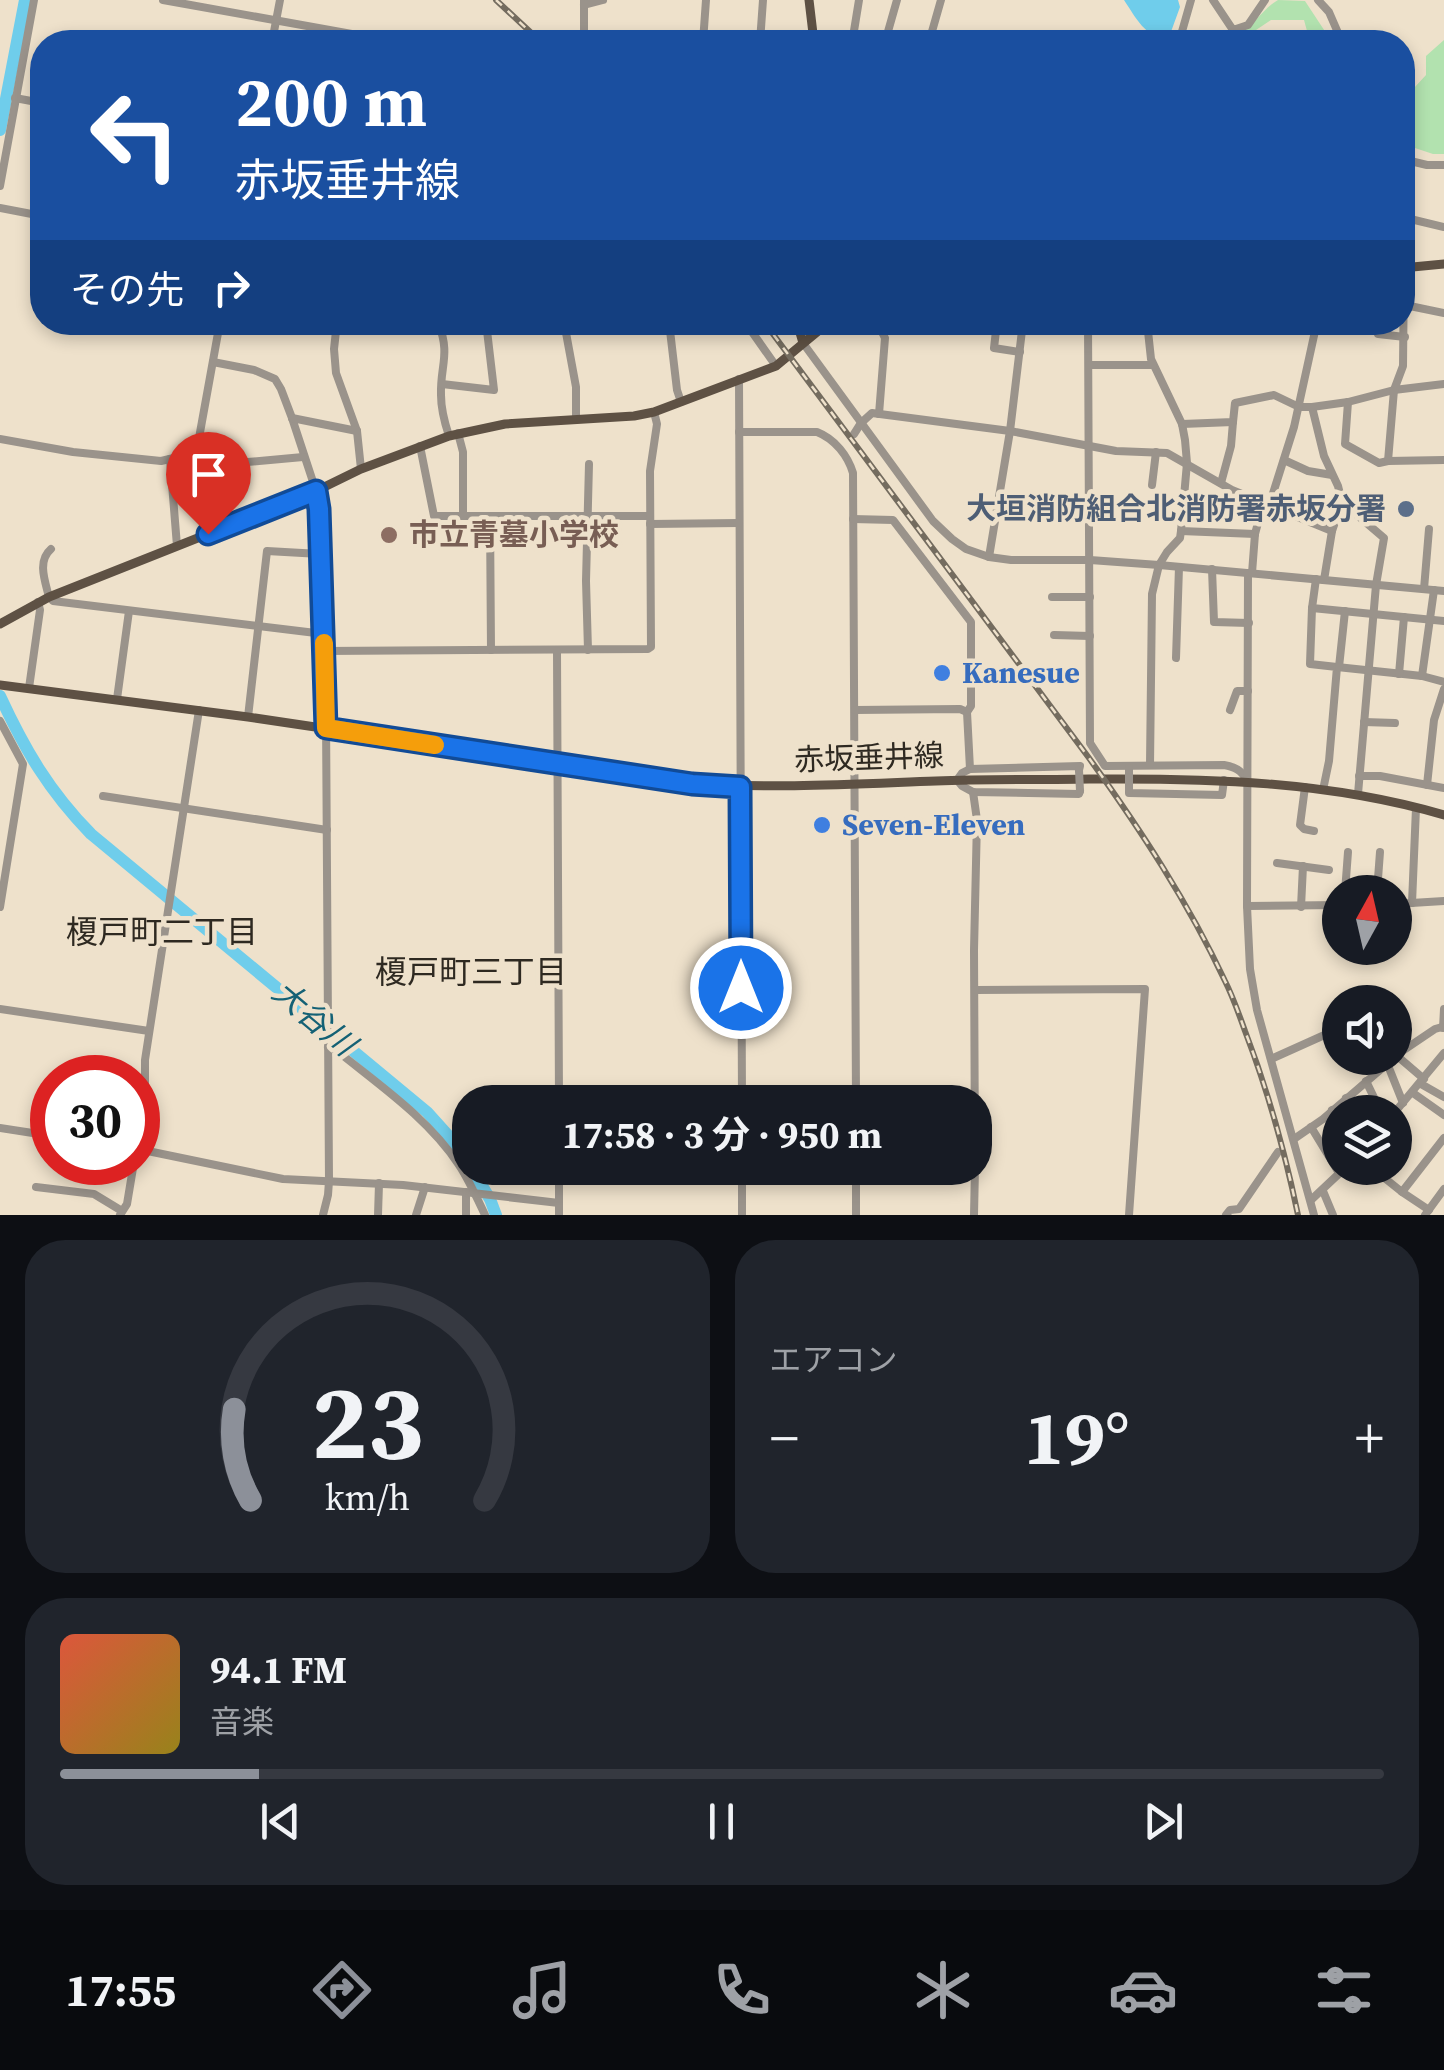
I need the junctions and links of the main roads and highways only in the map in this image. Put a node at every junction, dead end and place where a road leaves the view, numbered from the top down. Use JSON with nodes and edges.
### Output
{"nodes":[{"id":1,"x":809,"y":0,"type":"edge"},
{"id":2,"x":813,"y":30,"type":"edge"},
{"id":3,"x":1444,"y":264,"type":"edge"},
{"id":4,"x":1415,"y":267,"type":"edge"},
{"id":5,"x":801,"y":335,"type":"edge"},
{"id":6,"x":814,"y":335,"type":"edge"},
{"id":7,"x":803,"y":344,"type":"junction"},
{"id":8,"x":0,"y":624,"type":"edge"},
{"id":9,"x":3,"y":685,"type":"edge"},
{"id":10,"x":1444,"y":814,"type":"edge"}],
"edges":[{"from":1,"to":2,"type":"main road"},
{"from":3,"to":4,"type":"main road"},
{"from":5,"to":7,"type":"main road"},
{"from":6,"to":7,"type":"main road"},
{"from":7,"to":8,"type":"main road"},
{"from":9,"to":10,"type":"main road","name":"赤坂垂井線"}]}
